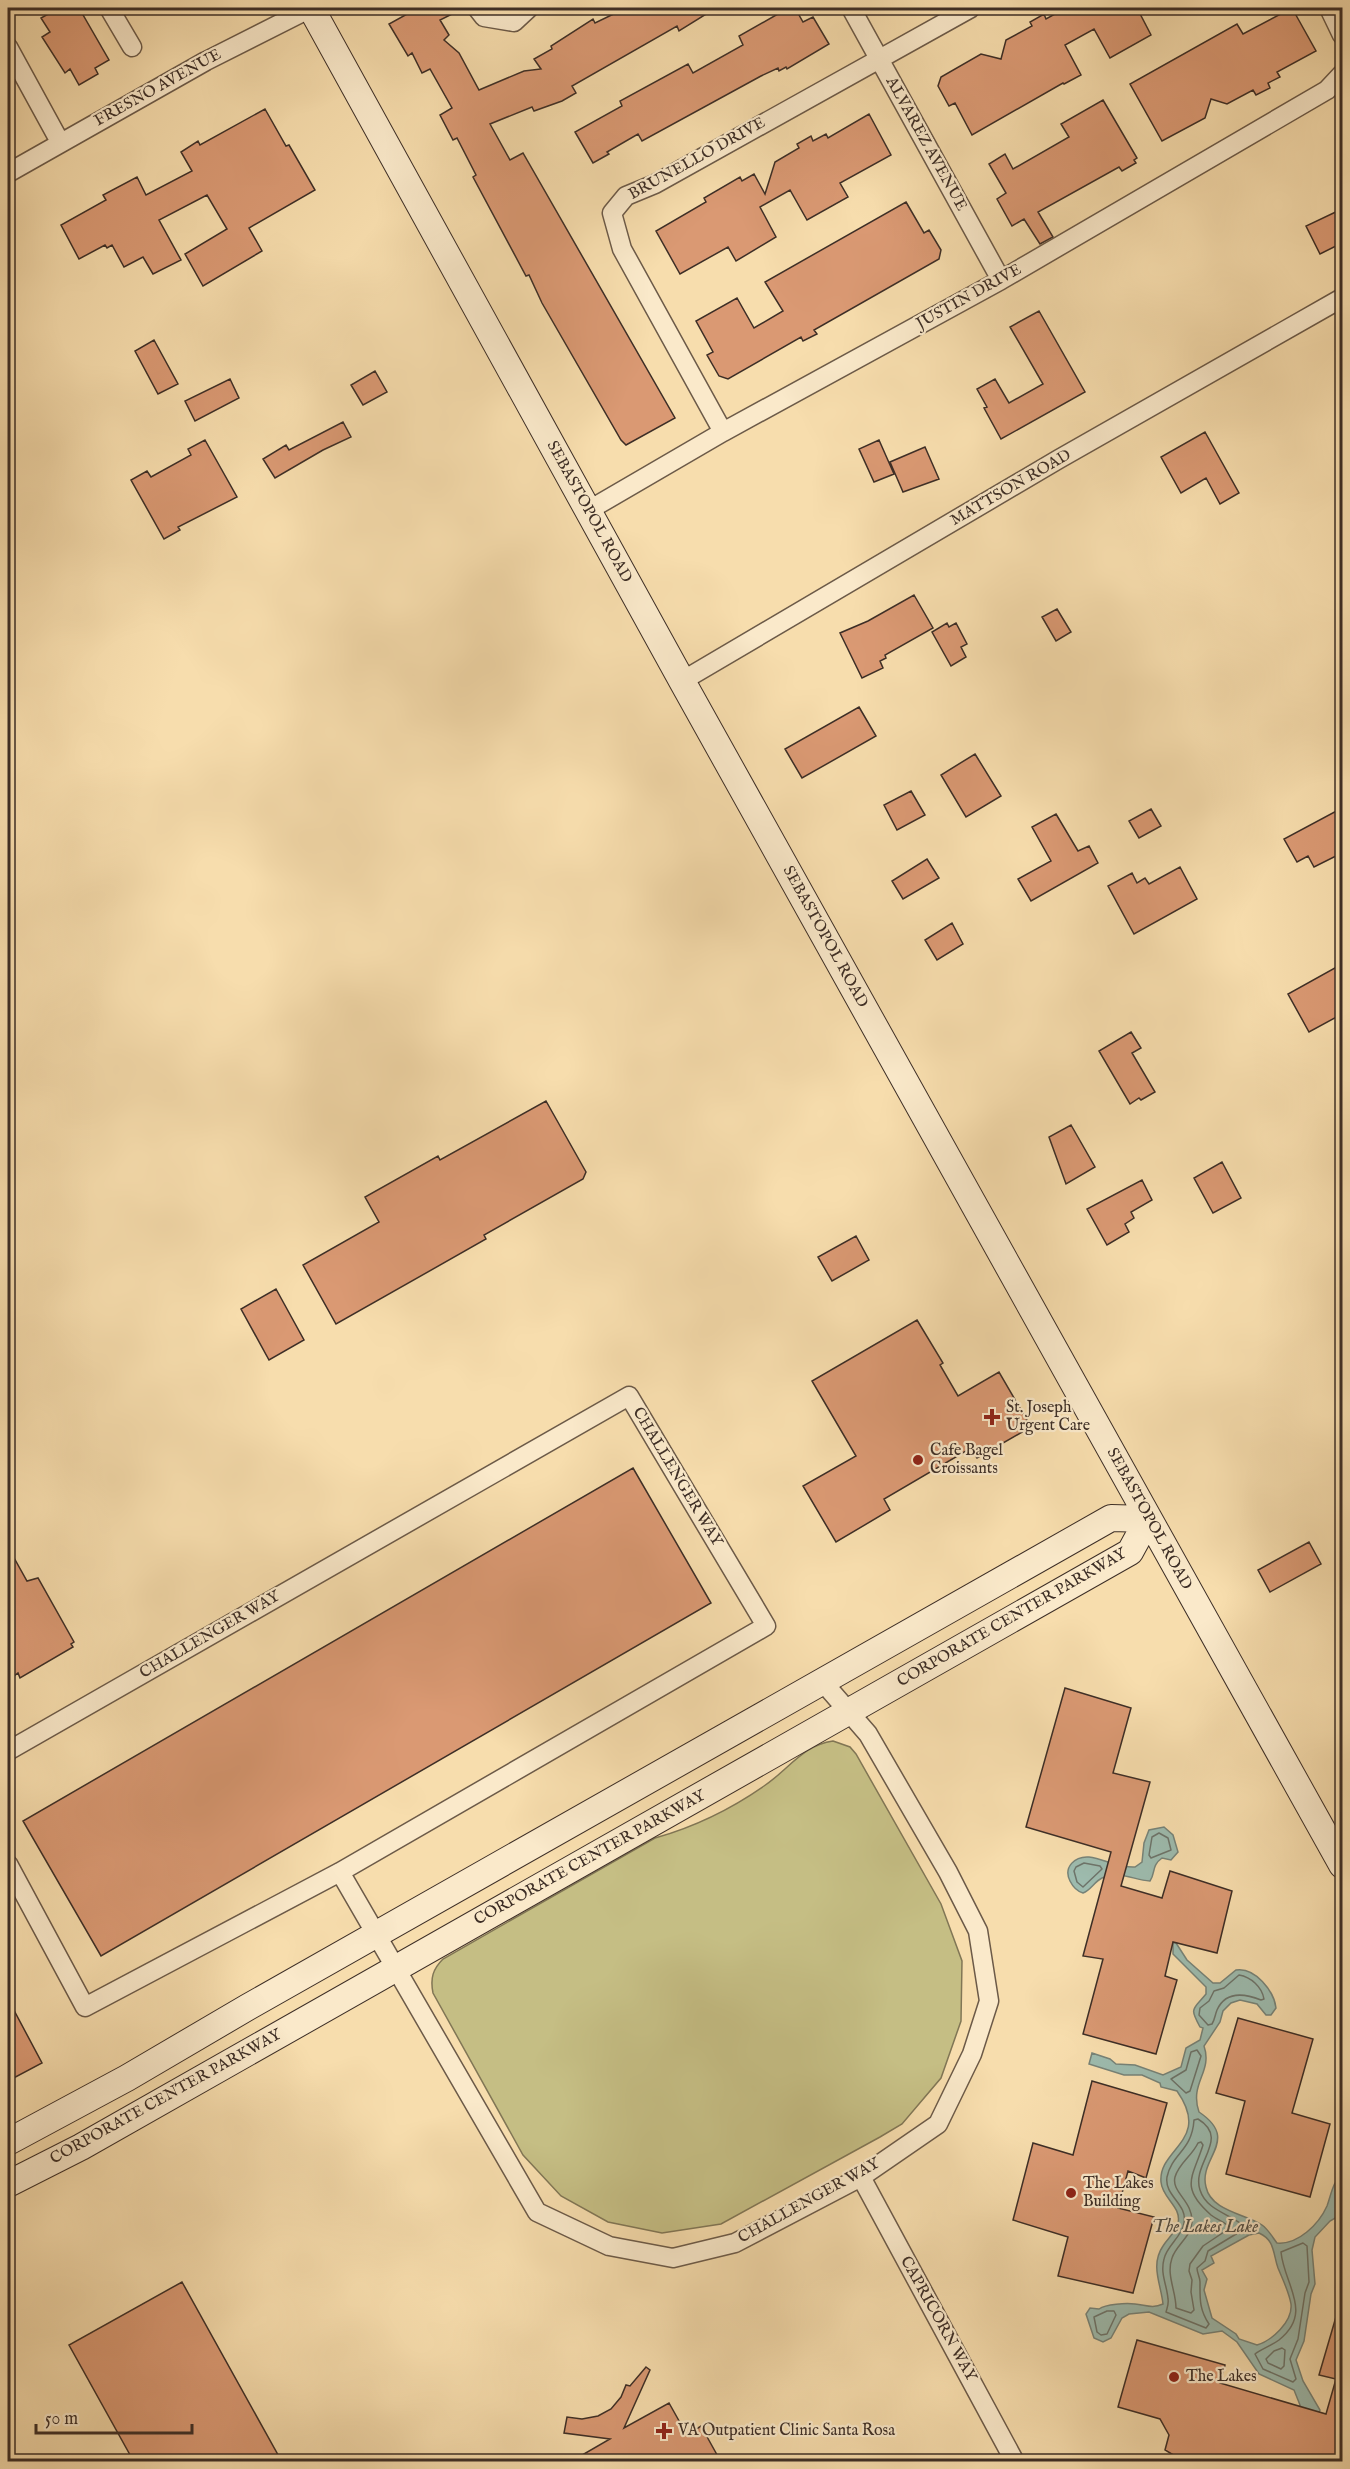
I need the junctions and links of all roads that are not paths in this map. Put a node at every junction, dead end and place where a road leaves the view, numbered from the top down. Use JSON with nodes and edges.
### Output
{"nodes":[{"id":1,"x":109,"y":8,"type":"edge"},
{"id":2,"x":311,"y":8,"type":"edge"},
{"id":3,"x":477,"y":8,"type":"edge"},
{"id":4,"x":529,"y":8,"type":"edge"},
{"id":5,"x":851,"y":8,"type":"edge"},
{"id":6,"x":971,"y":8,"type":"edge"},
{"id":7,"x":1329,"y":8,"type":"edge"},
{"id":8,"x":1342,"y":35,"type":"edge"},
{"id":9,"x":8,"y":47,"type":"edge"},
{"id":10,"x":132,"y":47,"type":"dead end"},
{"id":11,"x":879,"y":58,"type":"junction"},
{"id":12,"x":1342,"y":74,"type":"edge"},
{"id":13,"x":60,"y":142,"type":"junction"},
{"id":14,"x":8,"y":173,"type":"edge"},
{"id":15,"x":1001,"y":280,"type":"junction"},
{"id":16,"x":1342,"y":298,"type":"edge"},
{"id":17,"x":723,"y":432,"type":"junction"},
{"id":18,"x":589,"y":510,"type":"junction"},
{"id":19,"x":682,"y":681,"type":"junction"},
{"id":20,"x":1148,"y":1519,"type":"junction"},
{"id":21,"x":822,"y":1681,"type":"junction"},
{"id":22,"x":846,"y":1711,"type":"junction"},
{"id":23,"x":8,"y":1751,"type":"edge"},
{"id":24,"x":8,"y":1864,"type":"edge"},
{"id":25,"x":1342,"y":1864,"type":"edge"},
{"id":26,"x":340,"y":1872,"type":"junction"},
{"id":27,"x":375,"y":1935,"type":"junction"},
{"id":28,"x":396,"y":1969,"type":"junction"},
{"id":29,"x":8,"y":2142,"type":"edge"},
{"id":30,"x":861,"y":2177,"type":"junction"},
{"id":31,"x":8,"y":2184,"type":"edge"},
{"id":32,"x":1016,"y":2462,"type":"edge"}],
"edges":[{"from":1,"to":10,"type":"street"},
{"from":2,"to":13,"type":"street","name":"FRESNO AVENUE"},
{"from":2,"to":18,"type":"street","name":"SEBASTOPOL ROAD"},
{"from":3,"to":4,"type":"street"},
{"from":5,"to":11,"type":"street","name":"ALVAREZ AVENUE"},
{"from":6,"to":11,"type":"street","name":"BRUNELLO DRIVE"},
{"from":7,"to":8,"type":"street"},
{"from":9,"to":13,"type":"street"},
{"from":11,"to":15,"type":"street","name":"ALVAREZ AVENUE"},
{"from":11,"to":17,"type":"street","name":"BRUNELLO DRIVE"},
{"from":12,"to":15,"type":"street","name":"JUSTIN DRIVE"},
{"from":13,"to":14,"type":"street","name":"FRESNO AVENUE"},
{"from":15,"to":17,"type":"street","name":"JUSTIN DRIVE"},
{"from":16,"to":19,"type":"street","name":"MATTSON ROAD"},
{"from":17,"to":18,"type":"street","name":"JUSTIN DRIVE"},
{"from":18,"to":19,"type":"street","name":"SEBASTOPOL ROAD"},
{"from":19,"to":20,"type":"street","name":"SEBASTOPOL ROAD"},
{"from":20,"to":21,"type":"street"},
{"from":20,"to":22,"type":"street","name":"CORPORATE CENTER PARKWAY"},
{"from":20,"to":25,"type":"street","name":"SEBASTOPOL ROAD"},
{"from":21,"to":22,"type":"street","name":"CHALLENGER WAY"},
{"from":21,"to":27,"type":"street"},
{"from":22,"to":28,"type":"street","name":"CORPORATE CENTER PARKWAY"},
{"from":22,"to":30,"type":"street","name":"CHALLENGER WAY"},
{"from":23,"to":26,"type":"street","name":"CHALLENGER WAY"},
{"from":24,"to":26,"type":"street","name":"CHALLENGER WAY"},
{"from":26,"to":27,"type":"street","name":"CHALLENGER WAY"},
{"from":27,"to":28,"type":"street","name":"CHALLENGER WAY"},
{"from":27,"to":29,"type":"street"},
{"from":28,"to":30,"type":"street","name":"CHALLENGER WAY"},
{"from":28,"to":31,"type":"street","name":"CORPORATE CENTER PARKWAY"},
{"from":30,"to":32,"type":"street","name":"CAPRICORN WAY"}]}
